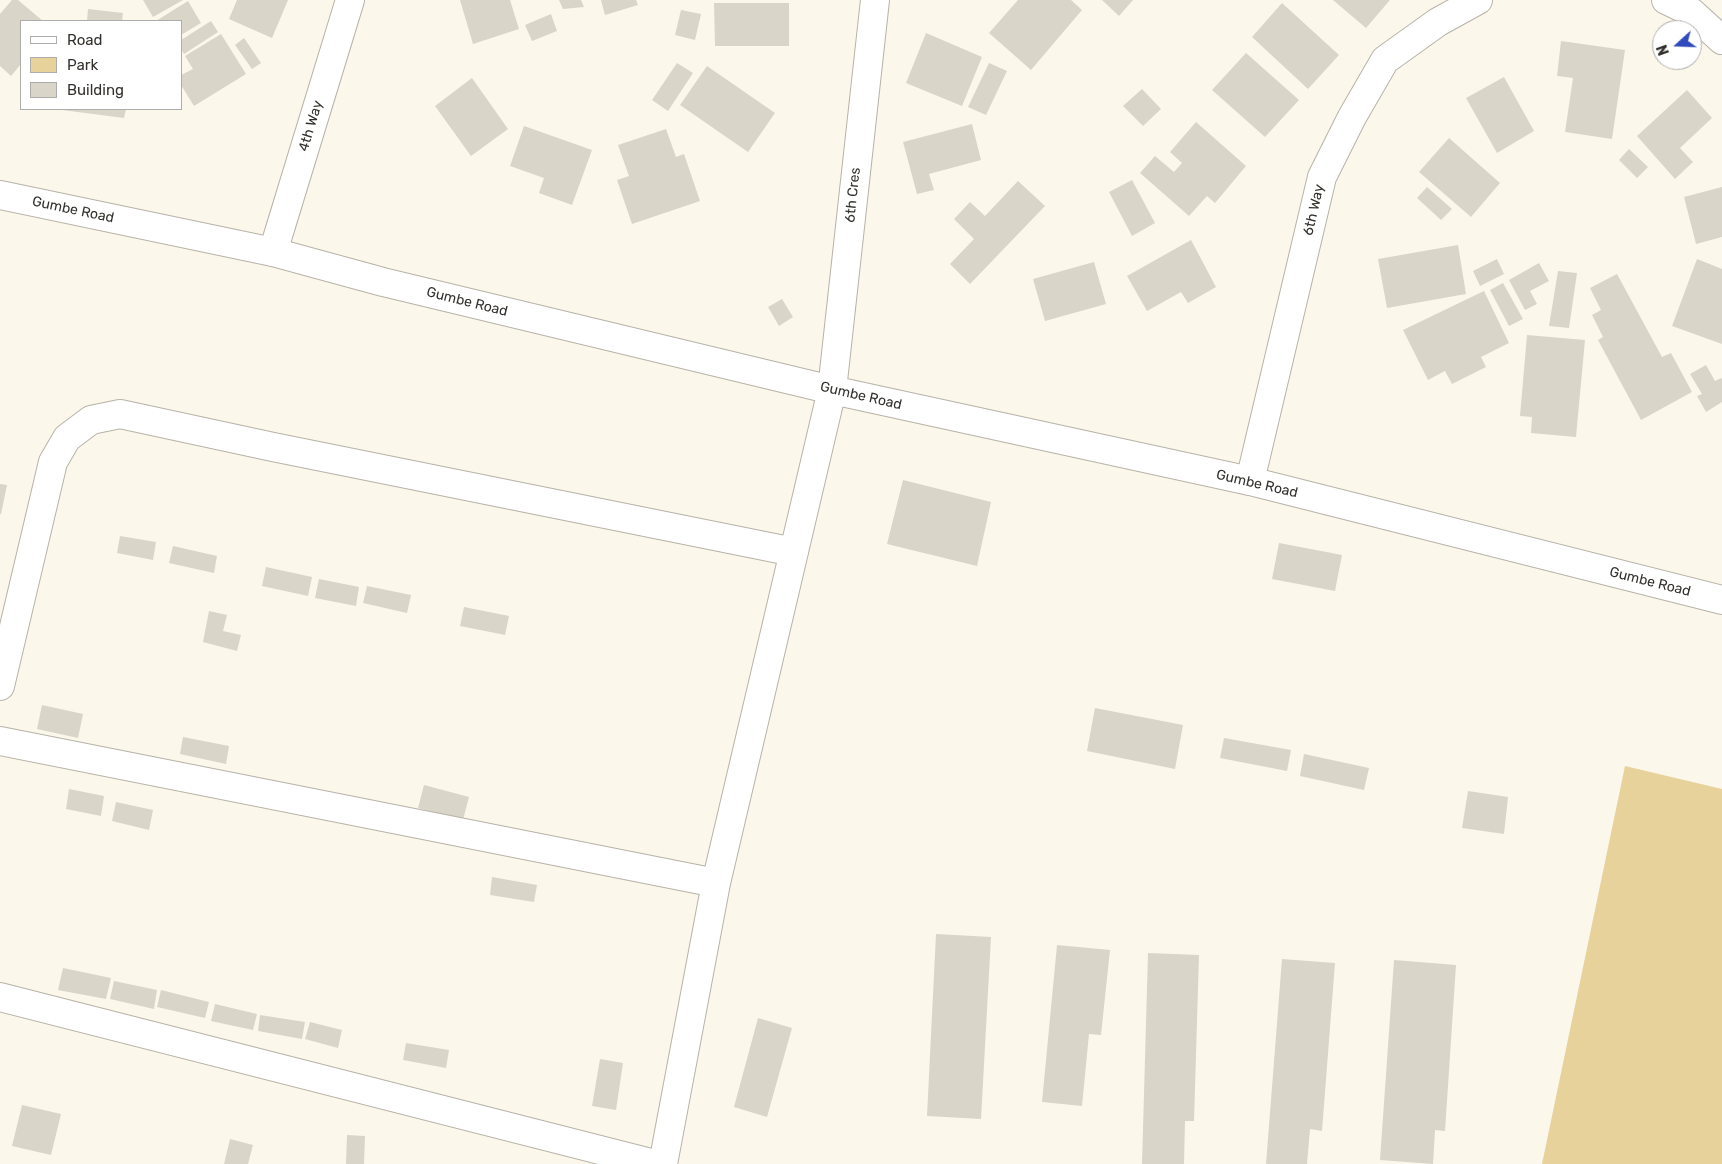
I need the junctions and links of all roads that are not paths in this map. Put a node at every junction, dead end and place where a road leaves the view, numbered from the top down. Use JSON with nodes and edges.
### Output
{"nodes":[{"id":1,"x":350,"y":0,"type":"edge"},
{"id":2,"x":874,"y":0,"type":"edge"},
{"id":3,"x":1478,"y":0,"type":"edge"},
{"id":4,"x":1666,"y":0,"type":"edge"},
{"id":5,"x":1722,"y":40,"type":"edge"},
{"id":6,"x":0,"y":195,"type":"edge"},
{"id":7,"x":273,"y":252,"type":"junction"},
{"id":8,"x":832,"y":390,"type":"junction"},
{"id":9,"x":1250,"y":481,"type":"junction"},
{"id":10,"x":794,"y":552,"type":"junction"},
{"id":11,"x":1722,"y":600,"type":"edge"},
{"id":12,"x":0,"y":686,"type":"edge"},
{"id":13,"x":0,"y":742,"type":"edge"},
{"id":14,"x":716,"y":882,"type":"junction"},
{"id":15,"x":0,"y":997,"type":"edge"},
{"id":16,"x":655,"y":1164,"type":"edge"},
{"id":17,"x":663,"y":1164,"type":"edge"}],
"edges":[{"from":1,"to":7,"type":"street","name":"4th Way"},
{"from":2,"to":8,"type":"street","name":"6th Cres"},
{"from":3,"to":9,"type":"street","name":"6th Way"},
{"from":4,"to":5,"type":"street"},
{"from":6,"to":7,"type":"street","name":"Gumbe Road"},
{"from":7,"to":8,"type":"street","name":"Gumbe Road"},
{"from":8,"to":9,"type":"street","name":"Gumbe Road"},
{"from":8,"to":10,"type":"street","name":"6th Cres"},
{"from":9,"to":11,"type":"street","name":"Gumbe Road"},
{"from":10,"to":12,"type":"street"},
{"from":10,"to":14,"type":"street","name":"6th Cres"},
{"from":13,"to":14,"type":"street"},
{"from":14,"to":17,"type":"street","name":"6th Cres"},
{"from":15,"to":16,"type":"street"}]}
